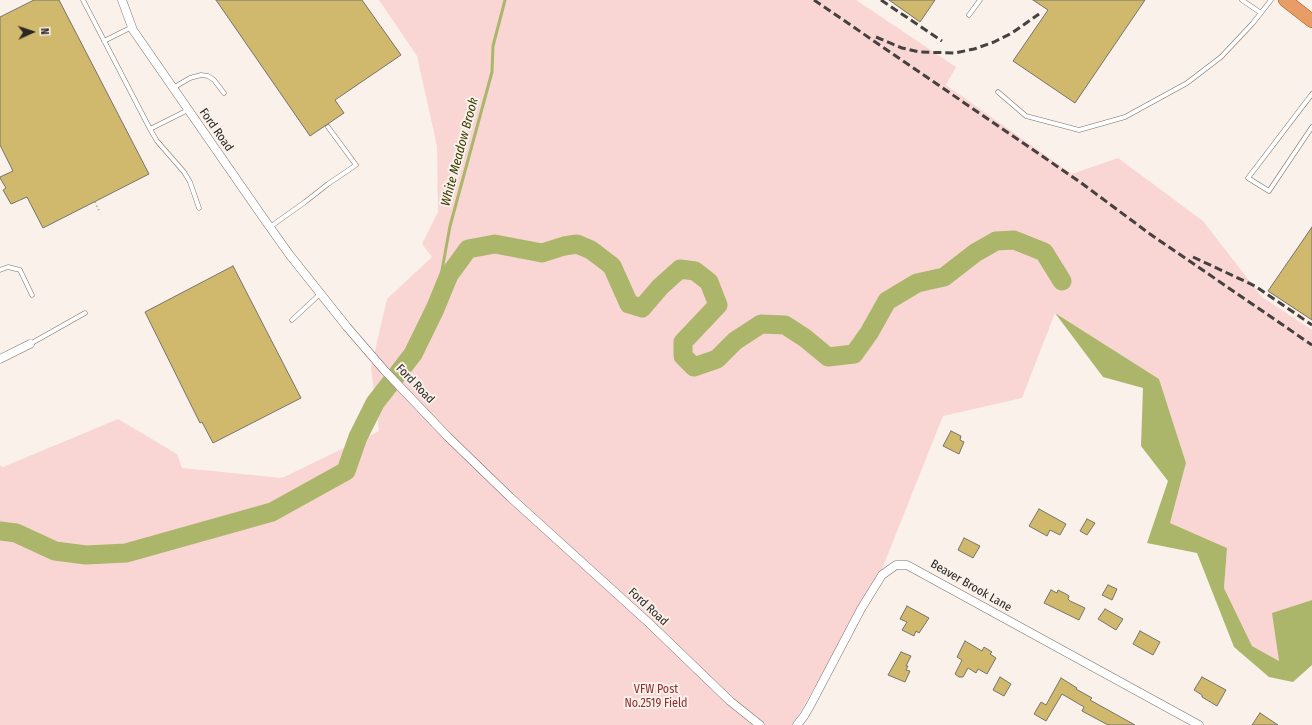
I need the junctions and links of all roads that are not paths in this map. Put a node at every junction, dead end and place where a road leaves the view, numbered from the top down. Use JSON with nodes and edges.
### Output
{"nodes":[{"id":1,"x":83,"y":0,"type":"edge"},
{"id":2,"x":122,"y":0,"type":"edge"},
{"id":3,"x":980,"y":0,"type":"edge"},
{"id":4,"x":1242,"y":0,"type":"edge"},
{"id":5,"x":1271,"y":0,"type":"edge"},
{"id":6,"x":1285,"y":0,"type":"edge"},
{"id":7,"x":1261,"y":13,"type":"junction"},
{"id":8,"x":969,"y":16,"type":"dead end"},
{"id":9,"x":1312,"y":21,"type":"edge"},
{"id":10,"x":132,"y":27,"type":"junction"},
{"id":11,"x":104,"y":41,"type":"junction"},
{"id":12,"x":172,"y":88,"type":"junction"},
{"id":13,"x":998,"y":92,"type":"dead end"},
{"id":14,"x":224,"y":93,"type":"dead end"},
{"id":15,"x":1312,"y":94,"type":"edge"},
{"id":16,"x":188,"y":110,"type":"junction"},
{"id":17,"x":328,"y":126,"type":"dead end"},
{"id":18,"x":1312,"y":127,"type":"edge"},
{"id":19,"x":150,"y":129,"type":"junction"},
{"id":20,"x":199,"y":208,"type":"dead end"},
{"id":21,"x":270,"y":227,"type":"junction"},
{"id":22,"x":0,"y":270,"type":"edge"},
{"id":23,"x":321,"y":294,"type":"junction"},
{"id":24,"x":32,"y":296,"type":"dead end"},
{"id":25,"x":85,"y":313,"type":"dead end"},
{"id":26,"x":292,"y":320,"type":"dead end"},
{"id":27,"x":30,"y":344,"type":"joint"},
{"id":28,"x":0,"y":359,"type":"edge"},
{"id":29,"x":760,"y":725,"type":"edge"},
{"id":30,"x":797,"y":725,"type":"edge"},
{"id":31,"x":1199,"y":725,"type":"edge"}],
"edges":[{"from":1,"to":11,"type":"lane"},
{"from":2,"to":10,"type":"street","name":"Ford Road"},
{"from":3,"to":8,"type":"lane"},
{"from":4,"to":7,"type":"lane"},
{"from":5,"to":7,"type":"lane"},
{"from":6,"to":9,"type":"main road"},
{"from":7,"to":13,"type":"lane"},
{"from":10,"to":11,"type":"lane"},
{"from":10,"to":12,"type":"street","name":"Ford Road"},
{"from":11,"to":19,"type":"lane"},
{"from":12,"to":14,"type":"lane"},
{"from":12,"to":16,"type":"street","name":"Ford Road"},
{"from":15,"to":18,"type":"lane"},
{"from":16,"to":19,"type":"lane"},
{"from":16,"to":21,"type":"street","name":"Ford Road"},
{"from":17,"to":21,"type":"lane"},
{"from":19,"to":20,"type":"lane"},
{"from":21,"to":23,"type":"street","name":"Ford Road"},
{"from":22,"to":24,"type":"lane"},
{"from":23,"to":26,"type":"lane"},
{"from":23,"to":29,"type":"street","name":"Ford Road"},
{"from":25,"to":27,"type":"lane"},
{"from":27,"to":28,"type":"street"},
{"from":30,"to":31,"type":"street","name":"Beaver Brook Lane"}]}
